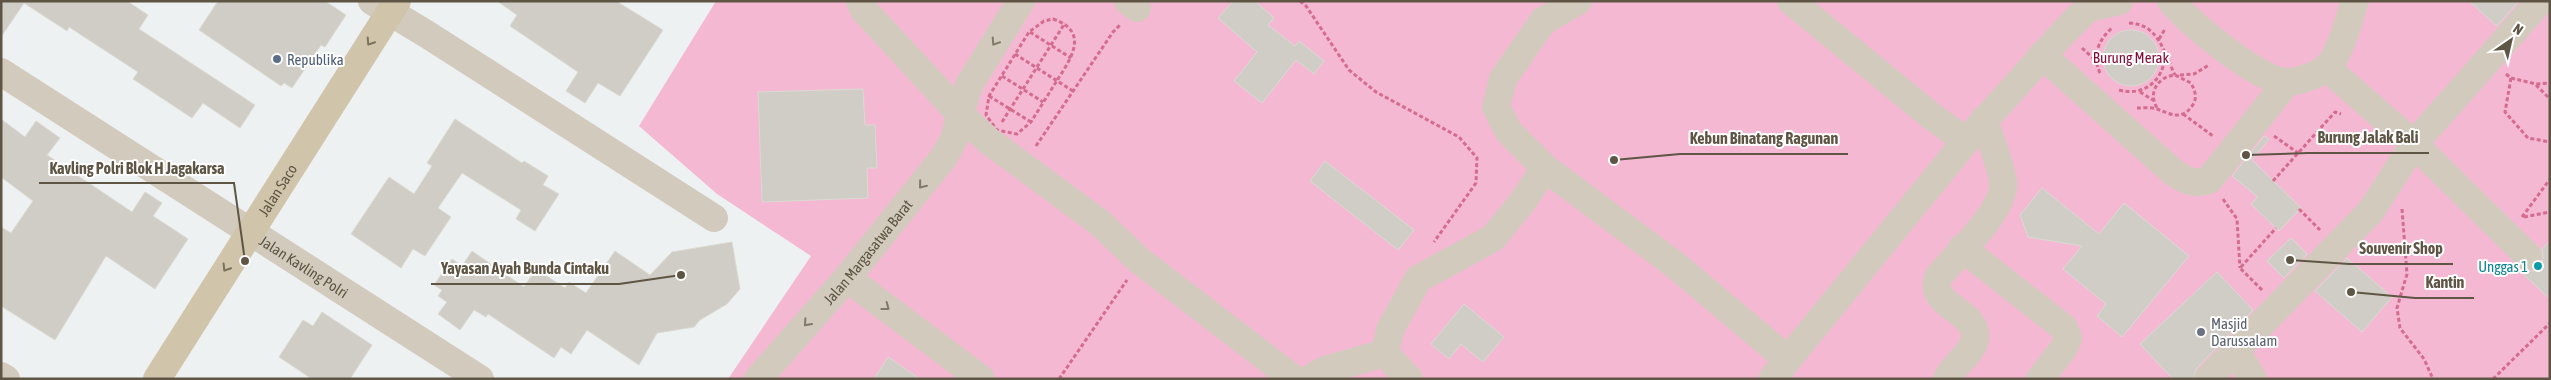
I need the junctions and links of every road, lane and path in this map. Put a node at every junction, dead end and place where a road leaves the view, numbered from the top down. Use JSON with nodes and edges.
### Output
{"nodes":[{"id":1,"x":860,"y":1,"type":"edge"},
{"id":2,"x":1021,"y":1,"type":"edge"},
{"id":3,"x":1300,"y":1,"type":"edge"},
{"id":4,"x":1578,"y":1,"type":"edge"},
{"id":5,"x":1791,"y":1,"type":"edge"},
{"id":6,"x":2171,"y":1,"type":"edge"},
{"id":7,"x":2355,"y":1,"type":"edge"},
{"id":8,"x":2540,"y":1,"type":"edge"},
{"id":9,"x":1133,"y":4,"type":"edge"},
{"id":10,"x":2091,"y":4,"type":"edge"},
{"id":11,"x":386,"y":5,"type":"edge"},
{"id":12,"x":2119,"y":17,"type":"edge"},
{"id":13,"x":1064,"y":23,"type":"junction"},
{"id":14,"x":1029,"y":32,"type":"junction"},
{"id":15,"x":1050,"y":45,"type":"junction"},
{"id":16,"x":1005,"y":48,"type":"junction"},
{"id":17,"x":2042,"y":55,"type":"junction"},
{"id":18,"x":2165,"y":55,"type":"junction"},
{"id":19,"x":1071,"y":58,"type":"junction"},
{"id":20,"x":2489,"y":58,"type":"junction"},
{"id":21,"x":1036,"y":68,"type":"junction"},
{"id":22,"x":2327,"y":68,"type":"junction"},
{"id":23,"x":1,"y":72,"type":"edge"},
{"id":24,"x":2175,"y":74,"type":"junction"},
{"id":25,"x":1001,"y":76,"type":"junction"},
{"id":26,"x":2102,"y":77,"type":"dead end"},
{"id":27,"x":2511,"y":78,"type":"junction"},
{"id":28,"x":1057,"y":81,"type":"junction"},
{"id":29,"x":2287,"y":82,"type":"junction"},
{"id":30,"x":2550,"y":83,"type":"edge"},
{"id":31,"x":2536,"y":84,"type":"junction"},
{"id":32,"x":1022,"y":89,"type":"junction"},
{"id":33,"x":2116,"y":89,"type":"dead end"},
{"id":34,"x":2139,"y":91,"type":"junction"},
{"id":35,"x":1073,"y":92,"type":"junction"},
{"id":36,"x":989,"y":96,"type":"junction"},
{"id":37,"x":2550,"y":99,"type":"edge"},
{"id":38,"x":2153,"y":100,"type":"junction"},
{"id":39,"x":1043,"y":102,"type":"junction"},
{"id":40,"x":1010,"y":109,"type":"junction"},
{"id":41,"x":960,"y":114,"type":"junction"},
{"id":42,"x":2183,"y":114,"type":"junction"},
{"id":43,"x":2346,"y":116,"type":"dead end"},
{"id":44,"x":1984,"y":120,"type":"junction"},
{"id":45,"x":1031,"y":122,"type":"junction"},
{"id":46,"x":993,"y":136,"type":"junction"},
{"id":47,"x":1966,"y":141,"type":"junction"},
{"id":48,"x":2550,"y":142,"type":"edge"},
{"id":49,"x":2414,"y":144,"type":"junction"},
{"id":50,"x":2232,"y":151,"type":"junction"},
{"id":51,"x":1021,"y":167,"type":"junction"},
{"id":52,"x":1545,"y":168,"type":"junction"},
{"id":53,"x":2396,"y":171,"type":"junction"},
{"id":54,"x":2550,"y":179,"type":"edge"},
{"id":55,"x":2209,"y":180,"type":"junction"},
{"id":56,"x":2273,"y":181,"type":"dead end"},
{"id":57,"x":714,"y":218,"type":"dead end"},
{"id":58,"x":2521,"y":218,"type":"dead end"},
{"id":59,"x":2276,"y":228,"type":"dead end"},
{"id":60,"x":249,"y":231,"type":"junction"},
{"id":61,"x":1433,"y":243,"type":"dead end"},
{"id":62,"x":1962,"y":248,"type":"junction"},
{"id":63,"x":2528,"y":256,"type":"dead end"},
{"id":64,"x":1140,"y":261,"type":"junction"},
{"id":65,"x":2240,"y":268,"type":"junction"},
{"id":66,"x":847,"y":278,"type":"junction"},
{"id":67,"x":2278,"y":306,"type":"junction"},
{"id":68,"x":2550,"y":322,"type":"edge"},
{"id":69,"x":2236,"y":350,"type":"junction"},
{"id":70,"x":1385,"y":353,"type":"junction"},
{"id":71,"x":1779,"y":369,"type":"edge"},
{"id":72,"x":1,"y":376,"type":"edge"},
{"id":73,"x":6,"y":379,"type":"edge"},
{"id":74,"x":157,"y":379,"type":"edge"},
{"id":75,"x":480,"y":379,"type":"edge"},
{"id":76,"x":758,"y":379,"type":"edge"},
{"id":77,"x":981,"y":379,"type":"edge"},
{"id":78,"x":1059,"y":379,"type":"edge"},
{"id":79,"x":1294,"y":379,"type":"edge"},
{"id":80,"x":1309,"y":379,"type":"edge"},
{"id":81,"x":1409,"y":379,"type":"edge"},
{"id":82,"x":1947,"y":379,"type":"edge"},
{"id":83,"x":2040,"y":379,"type":"edge"},
{"id":84,"x":2208,"y":379,"type":"edge"},
{"id":85,"x":2253,"y":379,"type":"edge"},
{"id":86,"x":2433,"y":379,"type":"edge"},
{"id":87,"x":2493,"y":379,"type":"edge"}],
"edges":[{"from":1,"to":41,"type":"street"},
{"from":2,"to":16,"type":"street","name":"Jalan Margasatwa Barat"},
{"from":3,"to":61,"type":"path"},
{"from":4,"to":52,"type":"street"},
{"from":5,"to":47,"type":"street"},
{"from":6,"to":29,"type":"street"},
{"from":7,"to":22,"type":"street"},
{"from":8,"to":20,"type":"street"},
{"from":9,"to":35,"type":"path"},
{"from":10,"to":12,"type":"street"},
{"from":10,"to":17,"type":"street"},
{"from":11,"to":57,"type":"street"},
{"from":11,"to":60,"type":"main road","name":"Jalan Saco","one_way":true},
{"from":12,"to":18,"type":"path"},
{"from":12,"to":26,"type":"path"},
{"from":13,"to":14,"type":"path"},
{"from":13,"to":15,"type":"path"},
{"from":13,"to":19,"type":"path"},
{"from":14,"to":15,"type":"path"},
{"from":14,"to":16,"type":"path"},
{"from":15,"to":19,"type":"path"},
{"from":15,"to":21,"type":"path"},
{"from":16,"to":21,"type":"path"},
{"from":16,"to":25,"type":"path"},
{"from":16,"to":41,"type":"street","name":"Jalan Margasatwa Barat","one_way":true},
{"from":17,"to":44,"type":"street"},
{"from":17,"to":55,"type":"street"},
{"from":18,"to":24,"type":"path"},
{"from":18,"to":34,"type":"path"},
{"from":19,"to":28,"type":"path"},
{"from":20,"to":27,"type":"path"},
{"from":20,"to":49,"type":"street"},
{"from":21,"to":28,"type":"path"},
{"from":21,"to":32,"type":"path"},
{"from":22,"to":29,"type":"street"},
{"from":22,"to":49,"type":"street"},
{"from":23,"to":60,"type":"street","name":"Jalan Kavling Polri"},
{"from":24,"to":38,"type":"path"},
{"from":24,"to":42,"type":"path"},
{"from":25,"to":32,"type":"path"},
{"from":25,"to":36,"type":"path"},
{"from":27,"to":31,"type":"path"},
{"from":27,"to":48,"type":"path"},
{"from":28,"to":35,"type":"path"},
{"from":28,"to":39,"type":"path"},
{"from":29,"to":50,"type":"street"},
{"from":30,"to":31,"type":"path"},
{"from":31,"to":37,"type":"path"},
{"from":32,"to":39,"type":"path"},
{"from":32,"to":40,"type":"path"},
{"from":33,"to":34,"type":"path"},
{"from":34,"to":38,"type":"path"},
{"from":35,"to":51,"type":"path"},
{"from":36,"to":40,"type":"path"},
{"from":36,"to":46,"type":"path"},
{"from":38,"to":42,"type":"path"},
{"from":39,"to":45,"type":"path"},
{"from":40,"to":45,"type":"path"},
{"from":40,"to":46,"type":"path"},
{"from":41,"to":46,"type":"street"},
{"from":41,"to":66,"type":"street","name":"Jalan Margasatwa Barat","one_way":true},
{"from":42,"to":50,"type":"path"},
{"from":43,"to":56,"type":"path"},
{"from":44,"to":47,"type":"street"},
{"from":44,"to":62,"type":"street"},
{"from":45,"to":46,"type":"path"},
{"from":46,"to":51,"type":"street"},
{"from":47,"to":71,"type":"street"},
{"from":49,"to":53,"type":"street"},
{"from":49,"to":63,"type":"street"},
{"from":50,"to":55,"type":"street"},
{"from":51,"to":64,"type":"street"},
{"from":52,"to":70,"type":"street"},
{"from":52,"to":71,"type":"street"},
{"from":53,"to":67,"type":"street"},
{"from":53,"to":86,"type":"path"},
{"from":54,"to":58,"type":"path"},
{"from":55,"to":65,"type":"path"},
{"from":59,"to":65,"type":"path"},
{"from":60,"to":74,"type":"main road","name":"Jalan Saco","one_way":true},
{"from":60,"to":75,"type":"street","name":"Jalan Kavling Polri"},
{"from":62,"to":82,"type":"street"},
{"from":62,"to":83,"type":"street"},
{"from":64,"to":78,"type":"path"},
{"from":64,"to":79,"type":"street"},
{"from":65,"to":67,"type":"path"},
{"from":66,"to":76,"type":"street","name":"Jalan Margasatwa Barat","one_way":true},
{"from":66,"to":77,"type":"street","one_way":true},
{"from":67,"to":69,"type":"street"},
{"from":68,"to":87,"type":"path"},
{"from":69,"to":84,"type":"street"},
{"from":69,"to":85,"type":"street"},
{"from":70,"to":80,"type":"street"},
{"from":70,"to":81,"type":"street"},
{"from":72,"to":73,"type":"street"}]}
